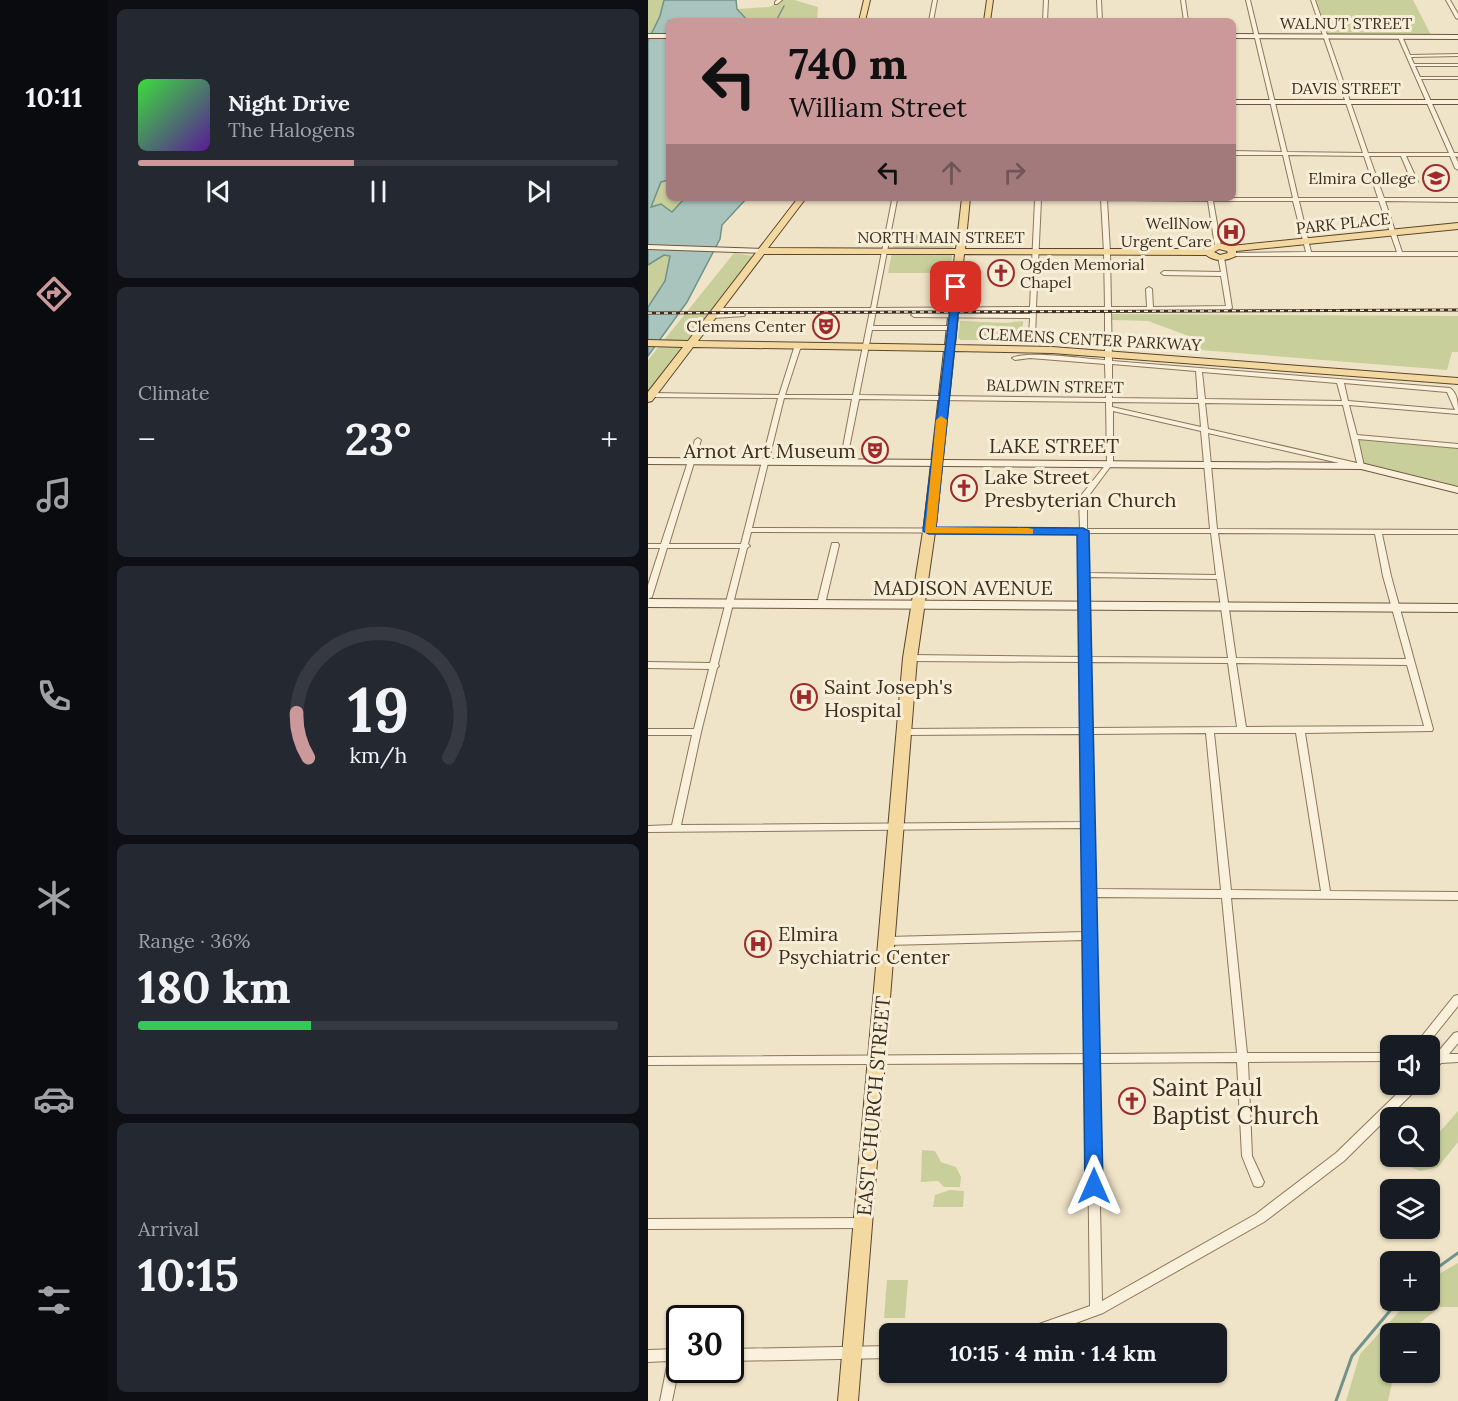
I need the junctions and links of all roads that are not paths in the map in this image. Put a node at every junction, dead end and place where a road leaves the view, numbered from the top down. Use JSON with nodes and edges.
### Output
{"nodes":[{"id":1,"x":867,"y":0,"type":"edge"},
{"id":2,"x":935,"y":0,"type":"edge"},
{"id":3,"x":990,"y":0,"type":"edge"},
{"id":4,"x":1046,"y":0,"type":"edge"},
{"id":5,"x":1099,"y":0,"type":"edge"},
{"id":6,"x":1183,"y":0,"type":"edge"},
{"id":7,"x":1248,"y":0,"type":"edge"},
{"id":8,"x":1313,"y":0,"type":"edge"},
{"id":9,"x":1448,"y":0,"type":"edge"},
{"id":10,"x":863,"y":18,"type":"edge"},
{"id":11,"x":932,"y":18,"type":"edge"},
{"id":12,"x":987,"y":18,"type":"edge"},
{"id":13,"x":1046,"y":18,"type":"edge"},
{"id":14,"x":1100,"y":18,"type":"edge"},
{"id":15,"x":1186,"y":18,"type":"edge"},
{"id":16,"x":1458,"y":18,"type":"edge"},
{"id":17,"x":648,"y":36,"type":"edge"},
{"id":18,"x":666,"y":36,"type":"edge"},
{"id":19,"x":1236,"y":36,"type":"edge"},
{"id":20,"x":1257,"y":36,"type":"junction"},
{"id":21,"x":1326,"y":36,"type":"junction"},
{"id":22,"x":1400,"y":37,"type":"junction"},
{"id":23,"x":1458,"y":37,"type":"edge"},
{"id":24,"x":1408,"y":56,"type":"junction"},
{"id":25,"x":1458,"y":56,"type":"edge"},
{"id":26,"x":1412,"y":65,"type":"junction"},
{"id":27,"x":1458,"y":65,"type":"edge"},
{"id":28,"x":1418,"y":78,"type":"junction"},
{"id":29,"x":1458,"y":78,"type":"edge"},
{"id":30,"x":1236,"y":102,"type":"edge"},
{"id":31,"x":1273,"y":102,"type":"junction"},
{"id":32,"x":1347,"y":102,"type":"junction"},
{"id":33,"x":1429,"y":102,"type":"junction"},
{"id":34,"x":1458,"y":102,"type":"edge"},
{"id":35,"x":1236,"y":153,"type":"edge"},
{"id":36,"x":1285,"y":153,"type":"junction"},
{"id":37,"x":1365,"y":154,"type":"junction"},
{"id":38,"x":1403,"y":154,"type":"junction"},
{"id":39,"x":1455,"y":155,"type":"edge"},
{"id":40,"x":1458,"y":168,"type":"edge"},
{"id":41,"x":1415,"y":182,"type":"dead end"},
{"id":42,"x":1236,"y":200,"type":"edge"},
{"id":43,"x":1458,"y":200,"type":"edge"},
{"id":44,"x":800,"y":201,"type":"edge"},
{"id":45,"x":894,"y":201,"type":"edge"},
{"id":46,"x":966,"y":201,"type":"edge"},
{"id":47,"x":1038,"y":201,"type":"edge"},
{"id":48,"x":1104,"y":201,"type":"edge"},
{"id":49,"x":1211,"y":201,"type":"edge"},
{"id":50,"x":1297,"y":201,"type":"junction"},
{"id":51,"x":1382,"y":201,"type":"junction"},
{"id":52,"x":1458,"y":226,"type":"edge"},
{"id":53,"x":1392,"y":233,"type":"junction"},
{"id":54,"x":1306,"y":242,"type":"junction"},
{"id":55,"x":1218,"y":246,"type":"junction"},
{"id":56,"x":648,"y":247,"type":"edge"},
{"id":57,"x":764,"y":251,"type":"junction"},
{"id":58,"x":885,"y":251,"type":"junction"},
{"id":59,"x":1232,"y":251,"type":"junction"},
{"id":60,"x":960,"y":252,"type":"junction"},
{"id":61,"x":1035,"y":252,"type":"junction"},
{"id":62,"x":1107,"y":252,"type":"junction"},
{"id":63,"x":1208,"y":252,"type":"junction"},
{"id":64,"x":1400,"y":254,"type":"junction"},
{"id":65,"x":1458,"y":254,"type":"edge"},
{"id":66,"x":1309,"y":255,"type":"junction"},
{"id":67,"x":1221,"y":257,"type":"junction"},
{"id":68,"x":1164,"y":273,"type":"dead end"},
{"id":69,"x":1224,"y":274,"type":"junction"},
{"id":70,"x":1149,"y":288,"type":"dead end"},
{"id":71,"x":1150,"y":308,"type":"junction"},
{"id":72,"x":1108,"y":310,"type":"junction"},
{"id":73,"x":873,"y":312,"type":"junction"},
{"id":74,"x":1033,"y":312,"type":"junction"},
{"id":75,"x":715,"y":313,"type":"junction"},
{"id":76,"x":953,"y":319,"type":"junction"},
{"id":77,"x":870,"y":326,"type":"junction"},
{"id":78,"x":1032,"y":337,"type":"dead end"},
{"id":79,"x":648,"y":341,"type":"edge"},
{"id":80,"x":692,"y":343,"type":"junction"},
{"id":81,"x":867,"y":345,"type":"junction"},
{"id":82,"x":801,"y":346,"type":"junction"},
{"id":83,"x":950,"y":346,"type":"junction"},
{"id":84,"x":1108,"y":354,"type":"junction"},
{"id":85,"x":1015,"y":358,"type":"dead end"},
{"id":86,"x":1199,"y":370,"type":"junction"},
{"id":87,"x":1458,"y":376,"type":"edge"},
{"id":88,"x":1340,"y":381,"type":"junction"},
{"id":89,"x":1454,"y":385,"type":"edge"},
{"id":90,"x":783,"y":396,"type":"junction"},
{"id":91,"x":649,"y":397,"type":"edge"},
{"id":92,"x":855,"y":398,"type":"junction"},
{"id":93,"x":944,"y":399,"type":"junction"},
{"id":94,"x":1201,"y":402,"type":"junction"},
{"id":95,"x":1346,"y":403,"type":"junction"},
{"id":96,"x":1109,"y":404,"type":"junction"},
{"id":97,"x":1458,"y":411,"type":"edge"},
{"id":98,"x":1204,"y":430,"type":"junction"},
{"id":99,"x":1354,"y":436,"type":"junction"},
{"id":100,"x":698,"y":440,"type":"dead end"},
{"id":101,"x":1458,"y":446,"type":"edge"},
{"id":102,"x":648,"y":461,"type":"edge"},
{"id":103,"x":692,"y":462,"type":"junction"},
{"id":104,"x":767,"y":463,"type":"junction"},
{"id":105,"x":843,"y":463,"type":"junction"},
{"id":106,"x":937,"y":463,"type":"junction"},
{"id":107,"x":1110,"y":463,"type":"junction"},
{"id":108,"x":1208,"y":464,"type":"junction"},
{"id":109,"x":1361,"y":466,"type":"junction"},
{"id":110,"x":1458,"y":490,"type":"edge"},
{"id":111,"x":750,"y":530,"type":"junction"},
{"id":112,"x":929,"y":531,"type":"junction"},
{"id":113,"x":1083,"y":531,"type":"junction"},
{"id":114,"x":1214,"y":532,"type":"junction"},
{"id":115,"x":1458,"y":532,"type":"edge"},
{"id":116,"x":1378,"y":533,"type":"junction"},
{"id":117,"x":835,"y":545,"type":"dead end"},
{"id":118,"x":648,"y":546,"type":"edge"},
{"id":119,"x":664,"y":546,"type":"junction"},
{"id":120,"x":746,"y":546,"type":"junction"},
{"id":121,"x":1084,"y":575,"type":"junction"},
{"id":122,"x":1219,"y":577,"type":"junction"},
{"id":123,"x":648,"y":597,"type":"edge"},
{"id":124,"x":648,"y":603,"type":"edge"},
{"id":125,"x":731,"y":604,"type":"junction"},
{"id":126,"x":821,"y":604,"type":"junction"},
{"id":127,"x":918,"y":605,"type":"junction"},
{"id":128,"x":1084,"y":606,"type":"junction"},
{"id":129,"x":1223,"y":606,"type":"junction"},
{"id":130,"x":1395,"y":607,"type":"junction"},
{"id":131,"x":1458,"y":608,"type":"edge"},
{"id":132,"x":910,"y":658,"type":"junction"},
{"id":133,"x":1085,"y":660,"type":"junction"},
{"id":134,"x":1231,"y":660,"type":"junction"},
{"id":135,"x":1410,"y":662,"type":"junction"},
{"id":136,"x":648,"y":666,"type":"edge"},
{"id":137,"x":716,"y":666,"type":"junction"},
{"id":138,"x":1300,"y":730,"type":"junction"},
{"id":139,"x":1242,"y":731,"type":"junction"},
{"id":140,"x":648,"y":732,"type":"edge"},
{"id":141,"x":697,"y":732,"type":"junction"},
{"id":142,"x":904,"y":732,"type":"junction"},
{"id":143,"x":1087,"y":732,"type":"junction"},
{"id":144,"x":1210,"y":732,"type":"junction"},
{"id":145,"x":1087,"y":825,"type":"junction"},
{"id":146,"x":896,"y":828,"type":"junction"},
{"id":147,"x":648,"y":829,"type":"edge"},
{"id":148,"x":676,"y":829,"type":"junction"},
{"id":149,"x":1089,"y":893,"type":"junction"},
{"id":150,"x":1225,"y":894,"type":"junction"},
{"id":151,"x":1326,"y":895,"type":"junction"},
{"id":152,"x":1458,"y":896,"type":"edge"},
{"id":153,"x":1089,"y":936,"type":"junction"},
{"id":154,"x":887,"y":941,"type":"junction"},
{"id":155,"x":1458,"y":999,"type":"edge"},
{"id":156,"x":1428,"y":1035,"type":"edge"},
{"id":157,"x":1458,"y":1036,"type":"edge"},
{"id":158,"x":1242,"y":1057,"type":"junction"},
{"id":159,"x":1380,"y":1057,"type":"edge"},
{"id":160,"x":1440,"y":1057,"type":"edge"},
{"id":161,"x":1458,"y":1058,"type":"edge"},
{"id":162,"x":1440,"y":1059,"type":"edge"},
{"id":163,"x":1093,"y":1060,"type":"junction"},
{"id":164,"x":877,"y":1061,"type":"junction"},
{"id":165,"x":648,"y":1062,"type":"edge"},
{"id":166,"x":1404,"y":1095,"type":"edge"},
{"id":167,"x":1258,"y":1182,"type":"dead end"},
{"id":168,"x":863,"y":1223,"type":"junction"},
{"id":169,"x":648,"y":1224,"type":"edge"},
{"id":170,"x":1096,"y":1310,"type":"junction"},
{"id":171,"x":1059,"y":1323,"type":"edge"},
{"id":172,"x":879,"y":1352,"type":"edge"},
{"id":173,"x":852,"y":1353,"type":"junction"},
{"id":174,"x":744,"y":1354,"type":"edge"},
{"id":175,"x":666,"y":1355,"type":"edge"},
{"id":176,"x":648,"y":1356,"type":"edge"},
{"id":177,"x":670,"y":1383,"type":"edge"},
{"id":178,"x":666,"y":1401,"type":"edge"},
{"id":179,"x":848,"y":1401,"type":"edge"}],
"edges":[{"from":1,"to":10,"type":"main road"},
{"from":2,"to":11,"type":"street"},
{"from":3,"to":12,"type":"main road"},
{"from":4,"to":13,"type":"street"},
{"from":5,"to":14,"type":"street"},
{"from":6,"to":15,"type":"street"},
{"from":7,"to":20,"type":"street"},
{"from":8,"to":21,"type":"street"},
{"from":9,"to":16,"type":"street"},
{"from":17,"to":18,"type":"street"},
{"from":19,"to":20,"type":"street","name":"WALNUT STREET"},
{"from":20,"to":21,"type":"street","name":"WALNUT STREET"},
{"from":20,"to":31,"type":"street"},
{"from":21,"to":22,"type":"street","name":"WALNUT STREET"},
{"from":21,"to":32,"type":"street"},
{"from":22,"to":23,"type":"street","name":"WALNUT STREET"},
{"from":22,"to":24,"type":"street"},
{"from":24,"to":25,"type":"street"},
{"from":24,"to":26,"type":"street"},
{"from":26,"to":27,"type":"street"},
{"from":26,"to":28,"type":"street"},
{"from":28,"to":29,"type":"street"},
{"from":28,"to":33,"type":"street"},
{"from":30,"to":31,"type":"street","name":"DAVIS STREET"},
{"from":31,"to":32,"type":"street","name":"DAVIS STREET"},
{"from":31,"to":36,"type":"street"},
{"from":32,"to":33,"type":"street","name":"DAVIS STREET"},
{"from":32,"to":37,"type":"street"},
{"from":33,"to":34,"type":"street","name":"DAVIS STREET"},
{"from":33,"to":39,"type":"street"},
{"from":35,"to":36,"type":"street"},
{"from":36,"to":37,"type":"street"},
{"from":36,"to":50,"type":"street"},
{"from":37,"to":38,"type":"street"},
{"from":37,"to":51,"type":"street"},
{"from":38,"to":39,"type":"street"},
{"from":38,"to":41,"type":"street"},
{"from":39,"to":40,"type":"street"},
{"from":42,"to":50,"type":"street"},
{"from":43,"to":51,"type":"street"},
{"from":44,"to":57,"type":"main road"},
{"from":45,"to":58,"type":"street"},
{"from":46,"to":60,"type":"main road","name":"EAST CHURCH STREET"},
{"from":47,"to":61,"type":"street"},
{"from":48,"to":62,"type":"street"},
{"from":49,"to":55,"type":"street"},
{"from":50,"to":51,"type":"street"},
{"from":50,"to":54,"type":"street"},
{"from":51,"to":53,"type":"street"},
{"from":52,"to":53,"type":"main road","name":"PARK PLACE"},
{"from":53,"to":54,"type":"main road","name":"PARK PLACE"},
{"from":53,"to":64,"type":"street"},
{"from":54,"to":59,"type":"main road","name":"PARK PLACE"},
{"from":54,"to":66,"type":"street"},
{"from":55,"to":59,"type":"main road"},
{"from":55,"to":63,"type":"main road"},
{"from":56,"to":57,"type":"street","name":"NORTH MAIN STREET"},
{"from":57,"to":58,"type":"main road","name":"NORTH MAIN STREET"},
{"from":57,"to":75,"type":"main road"},
{"from":58,"to":60,"type":"main road","name":"NORTH MAIN STREET"},
{"from":58,"to":73,"type":"street"},
{"from":59,"to":66,"type":"street"},
{"from":59,"to":67,"type":"main road"},
{"from":60,"to":61,"type":"main road","name":"NORTH MAIN STREET"},
{"from":60,"to":76,"type":"main road","name":"EAST CHURCH STREET"},
{"from":61,"to":62,"type":"main road","name":"NORTH MAIN STREET"},
{"from":61,"to":74,"type":"street"},
{"from":62,"to":63,"type":"main road","name":"NORTH MAIN STREET"},
{"from":62,"to":72,"type":"street"},
{"from":63,"to":67,"type":"main road"},
{"from":64,"to":65,"type":"street"},
{"from":64,"to":66,"type":"street"},
{"from":67,"to":69,"type":"street"},
{"from":68,"to":69,"type":"street"},
{"from":69,"to":71,"type":"street"},
{"from":70,"to":71,"type":"street"},
{"from":71,"to":72,"type":"street"},
{"from":72,"to":74,"type":"street"},
{"from":72,"to":84,"type":"street"},
{"from":73,"to":75,"type":"street"},
{"from":73,"to":76,"type":"street"},
{"from":73,"to":77,"type":"street"},
{"from":74,"to":76,"type":"street"},
{"from":74,"to":78,"type":"street"},
{"from":75,"to":80,"type":"main road"},
{"from":76,"to":77,"type":"street"},
{"from":76,"to":83,"type":"main road","name":"EAST CHURCH STREET"},
{"from":77,"to":81,"type":"street"},
{"from":79,"to":80,"type":"main road","name":"CLEMENS CENTER PARKWAY"},
{"from":80,"to":81,"type":"main road","name":"CLEMENS CENTER PARKWAY"},
{"from":80,"to":82,"type":"main road","name":"CLEMENS CENTER PARKWAY"},
{"from":80,"to":91,"type":"main road"},
{"from":81,"to":82,"type":"main road","name":"CLEMENS CENTER PARKWAY"},
{"from":81,"to":83,"type":"main road","name":"CLEMENS CENTER PARKWAY"},
{"from":81,"to":92,"type":"street"},
{"from":82,"to":90,"type":"street"},
{"from":83,"to":84,"type":"main road","name":"CLEMENS CENTER PARKWAY"},
{"from":83,"to":93,"type":"main road","name":"EAST CHURCH STREET"},
{"from":84,"to":85,"type":"street"},
{"from":84,"to":86,"type":"street"},
{"from":84,"to":87,"type":"main road","name":"CLEMENS CENTER PARKWAY"},
{"from":84,"to":89,"type":"main road","name":"CLEMENS CENTER PARKWAY"},
{"from":84,"to":96,"type":"street"},
{"from":86,"to":88,"type":"street"},
{"from":86,"to":94,"type":"street"},
{"from":88,"to":89,"type":"street"},
{"from":88,"to":95,"type":"street"},
{"from":89,"to":97,"type":"street"},
{"from":90,"to":91,"type":"street","name":"BALDWIN STREET"},
{"from":90,"to":92,"type":"street","name":"BALDWIN STREET"},
{"from":90,"to":104,"type":"street"},
{"from":92,"to":93,"type":"street","name":"BALDWIN STREET"},
{"from":92,"to":105,"type":"street"},
{"from":93,"to":96,"type":"street","name":"BALDWIN STREET"},
{"from":93,"to":106,"type":"main road","name":"EAST CHURCH STREET"},
{"from":94,"to":95,"type":"street","name":"BALDWIN STREET"},
{"from":94,"to":96,"type":"street","name":"BALDWIN STREET"},
{"from":94,"to":98,"type":"street"},
{"from":95,"to":97,"type":"street","name":"BALDWIN STREET"},
{"from":95,"to":99,"type":"street"},
{"from":96,"to":98,"type":"street"},
{"from":96,"to":107,"type":"street"},
{"from":98,"to":108,"type":"street"},
{"from":98,"to":109,"type":"street"},
{"from":99,"to":101,"type":"street"},
{"from":99,"to":109,"type":"street"},
{"from":100,"to":103,"type":"street"},
{"from":102,"to":103,"type":"street","name":"LAKE STREET"},
{"from":103,"to":104,"type":"street","name":"LAKE STREET"},
{"from":103,"to":119,"type":"street"},
{"from":104,"to":105,"type":"street","name":"LAKE STREET"},
{"from":104,"to":111,"type":"street"},
{"from":105,"to":106,"type":"street","name":"LAKE STREET"},
{"from":106,"to":107,"type":"street","name":"LAKE STREET"},
{"from":106,"to":112,"type":"main road","name":"EAST CHURCH STREET"},
{"from":107,"to":108,"type":"street","name":"LAKE STREET"},
{"from":107,"to":113,"type":"street"},
{"from":108,"to":109,"type":"street","name":"LAKE STREET"},
{"from":108,"to":114,"type":"street"},
{"from":109,"to":110,"type":"street","name":"LAKE STREET"},
{"from":111,"to":112,"type":"street"},
{"from":111,"to":120,"type":"street"},
{"from":112,"to":113,"type":"street"},
{"from":112,"to":127,"type":"main road","name":"EAST CHURCH STREET"},
{"from":113,"to":114,"type":"street"},
{"from":113,"to":121,"type":"street"},
{"from":114,"to":116,"type":"street"},
{"from":114,"to":122,"type":"street"},
{"from":115,"to":116,"type":"street"},
{"from":116,"to":130,"type":"street"},
{"from":117,"to":126,"type":"street"},
{"from":118,"to":119,"type":"street"},
{"from":119,"to":120,"type":"street"},
{"from":119,"to":123,"type":"street"},
{"from":120,"to":125,"type":"street"},
{"from":121,"to":122,"type":"street"},
{"from":121,"to":128,"type":"street"},
{"from":122,"to":129,"type":"street"},
{"from":124,"to":125,"type":"street","name":"MADISON AVENUE"},
{"from":125,"to":126,"type":"street","name":"MADISON AVENUE"},
{"from":125,"to":137,"type":"street"},
{"from":126,"to":127,"type":"street","name":"MADISON AVENUE"},
{"from":127,"to":128,"type":"street","name":"MADISON AVENUE"},
{"from":127,"to":132,"type":"main road","name":"EAST CHURCH STREET"},
{"from":128,"to":129,"type":"street","name":"MADISON AVENUE"},
{"from":128,"to":133,"type":"street"},
{"from":129,"to":130,"type":"street","name":"MADISON AVENUE"},
{"from":129,"to":134,"type":"street"},
{"from":130,"to":131,"type":"street","name":"MADISON AVENUE"},
{"from":130,"to":135,"type":"street"},
{"from":132,"to":133,"type":"street"},
{"from":132,"to":142,"type":"main road","name":"EAST CHURCH STREET"},
{"from":133,"to":134,"type":"street"},
{"from":133,"to":143,"type":"street"},
{"from":134,"to":135,"type":"street"},
{"from":134,"to":139,"type":"street"},
{"from":135,"to":138,"type":"street"},
{"from":136,"to":137,"type":"street"},
{"from":137,"to":141,"type":"street"},
{"from":138,"to":139,"type":"street"},
{"from":138,"to":151,"type":"street"},
{"from":139,"to":144,"type":"street"},
{"from":140,"to":141,"type":"street"},
{"from":141,"to":148,"type":"street"},
{"from":142,"to":143,"type":"street"},
{"from":142,"to":146,"type":"main road","name":"EAST CHURCH STREET"},
{"from":143,"to":144,"type":"street"},
{"from":143,"to":145,"type":"street"},
{"from":144,"to":150,"type":"street"},
{"from":145,"to":146,"type":"street"},
{"from":145,"to":149,"type":"street"},
{"from":146,"to":148,"type":"street"},
{"from":146,"to":154,"type":"main road","name":"EAST CHURCH STREET"},
{"from":147,"to":148,"type":"street"},
{"from":149,"to":150,"type":"street"},
{"from":149,"to":153,"type":"street"},
{"from":150,"to":151,"type":"street"},
{"from":150,"to":158,"type":"street"},
{"from":151,"to":152,"type":"street"},
{"from":153,"to":154,"type":"street"},
{"from":153,"to":163,"type":"street"},
{"from":154,"to":164,"type":"main road","name":"EAST CHURCH STREET"},
{"from":155,"to":156,"type":"street"},
{"from":157,"to":160,"type":"street"},
{"from":158,"to":159,"type":"street"},
{"from":158,"to":163,"type":"street"},
{"from":158,"to":167,"type":"street"},
{"from":161,"to":162,"type":"street"},
{"from":163,"to":164,"type":"street"},
{"from":163,"to":170,"type":"street"},
{"from":164,"to":165,"type":"street"},
{"from":164,"to":168,"type":"main road","name":"EAST CHURCH STREET"},
{"from":166,"to":170,"type":"street"},
{"from":168,"to":169,"type":"street"},
{"from":168,"to":173,"type":"main road","name":"EAST CHURCH STREET"},
{"from":170,"to":171,"type":"street"},
{"from":172,"to":173,"type":"street"},
{"from":173,"to":174,"type":"street"},
{"from":173,"to":179,"type":"main road","name":"EAST CHURCH STREET"},
{"from":175,"to":176,"type":"street"},
{"from":177,"to":178,"type":"street"}]}
